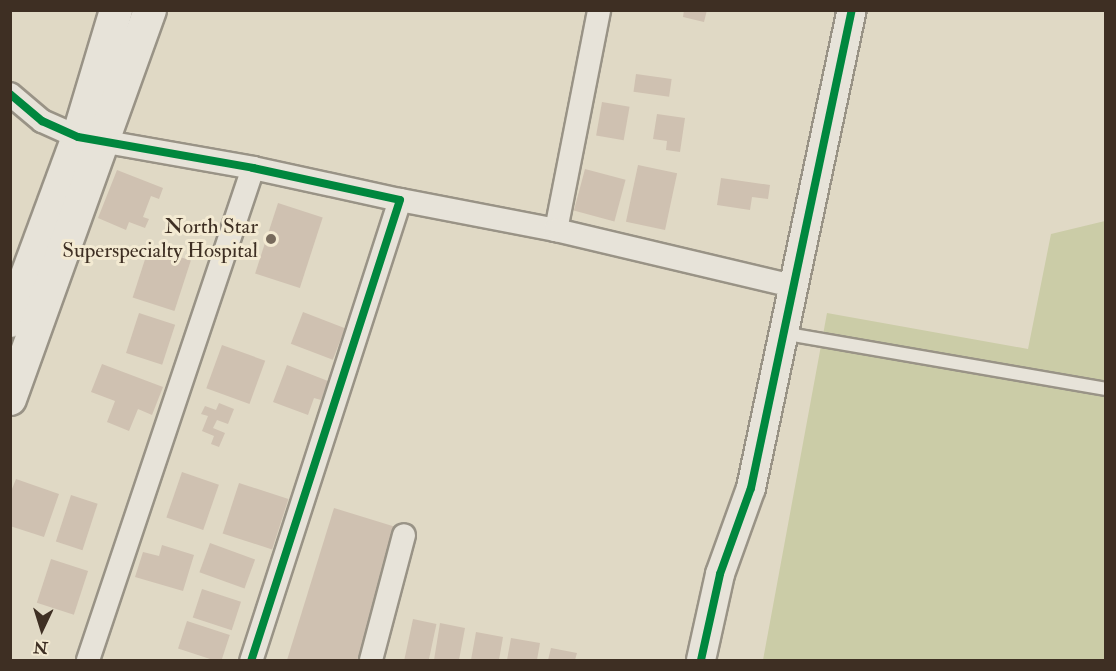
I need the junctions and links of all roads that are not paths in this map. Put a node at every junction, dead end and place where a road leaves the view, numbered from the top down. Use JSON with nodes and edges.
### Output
{"nodes":[{"id":1,"x":116,"y":10,"type":"edge"},
{"id":2,"x":150,"y":10,"type":"edge"},
{"id":3,"x":599,"y":10,"type":"edge"},
{"id":4,"x":852,"y":10,"type":"edge"},
{"id":5,"x":10,"y":94,"type":"edge"},
{"id":6,"x":91,"y":139,"type":"junction"},
{"id":7,"x":253,"y":168,"type":"junction"},
{"id":8,"x":400,"y":200,"type":"junction"},
{"id":9,"x":556,"y":230,"type":"junction"},
{"id":10,"x":792,"y":286,"type":"junction"},
{"id":11,"x":10,"y":321,"type":"edge"},
{"id":12,"x":782,"y":333,"type":"junction"},
{"id":13,"x":1106,"y":389,"type":"edge"},
{"id":14,"x":10,"y":399,"type":"edge"},
{"id":15,"x":404,"y":535,"type":"dead end"},
{"id":16,"x":88,"y":660,"type":"edge"},
{"id":17,"x":250,"y":660,"type":"edge"},
{"id":18,"x":370,"y":660,"type":"edge"},
{"id":19,"x":701,"y":660,"type":"edge"}],
"edges":[{"from":1,"to":6,"type":"main road"},
{"from":2,"to":6,"type":"main road"},
{"from":3,"to":9,"type":"street"},
{"from":4,"to":10,"type":"street"},
{"from":5,"to":6,"type":"street"},
{"from":6,"to":7,"type":"street"},
{"from":6,"to":11,"type":"main road"},
{"from":6,"to":14,"type":"main road"},
{"from":7,"to":8,"type":"street"},
{"from":7,"to":16,"type":"street"},
{"from":8,"to":9,"type":"street"},
{"from":8,"to":17,"type":"street"},
{"from":9,"to":10,"type":"street"},
{"from":10,"to":12,"type":"street"},
{"from":12,"to":13,"type":"lane"},
{"from":12,"to":19,"type":"street"},
{"from":15,"to":18,"type":"street"}]}
